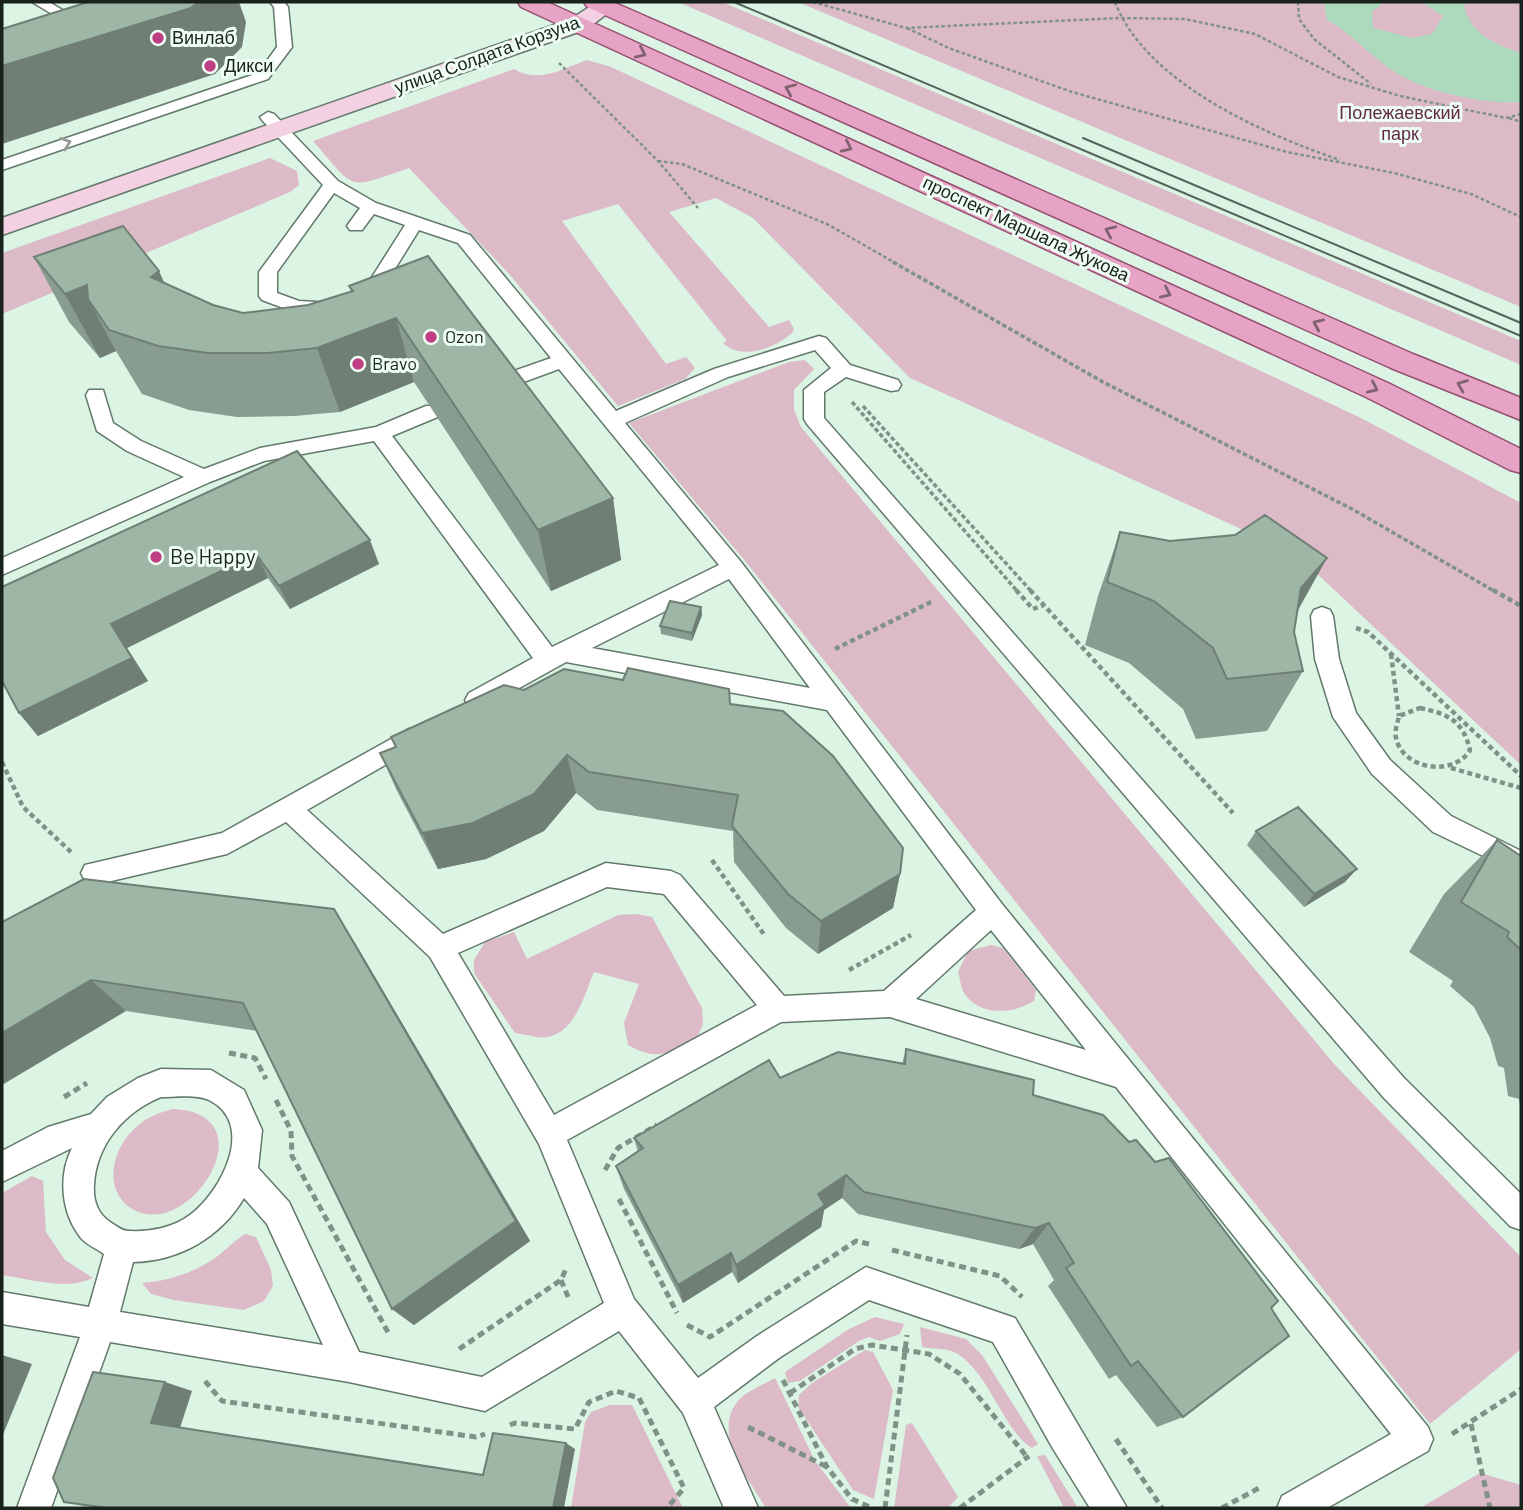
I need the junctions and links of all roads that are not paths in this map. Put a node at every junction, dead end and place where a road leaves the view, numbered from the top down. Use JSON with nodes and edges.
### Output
{"nodes":[{"id":1,"x":39,"y":2,"type":"edge"},
{"id":2,"x":277,"y":2,"type":"edge"},
{"id":3,"x":529,"y":2,"type":"edge"},
{"id":4,"x":600,"y":4,"type":"edge"},
{"id":5,"x":569,"y":20,"type":"junction"},
{"id":6,"x":91,"y":41,"type":"edge"},
{"id":7,"x":274,"y":123,"type":"junction"},
{"id":8,"x":2,"y":165,"type":"edge"},
{"id":9,"x":332,"y":185,"type":"junction"},
{"id":10,"x":2,"y":208,"type":"edge"},
{"id":11,"x":414,"y":224,"type":"junction"},
{"id":12,"x":2,"y":226,"type":"edge"},
{"id":13,"x":564,"y":360,"type":"junction"},
{"id":14,"x":844,"y":369,"type":"junction"},
{"id":15,"x":891,"y":385,"type":"dead end"},
{"id":16,"x":492,"y":386,"type":"edge"},
{"id":17,"x":96,"y":395,"type":"dead end"},
{"id":18,"x":1521,"y":410,"type":"edge"},
{"id":19,"x":433,"y":411,"type":"edge"},
{"id":20,"x":614,"y":420,"type":"junction"},
{"id":21,"x":379,"y":433,"type":"junction"},
{"id":22,"x":1521,"y":462,"type":"edge"},
{"id":23,"x":203,"y":477,"type":"junction"},
{"id":24,"x":2,"y":567,"type":"edge"},
{"id":25,"x":733,"y":568,"type":"junction"},
{"id":26,"x":1322,"y":616,"type":"road end"},
{"id":27,"x":555,"y":656,"type":"junction"},
{"id":28,"x":834,"y":702,"type":"junction"},
{"id":29,"x":454,"y":714,"type":"edge"},
{"id":30,"x":430,"y":727,"type":"edge"},
{"id":31,"x":288,"y":808,"type":"junction"},
{"id":32,"x":1521,"y":863,"type":"edge"},
{"id":33,"x":94,"y":873,"type":"road end"},
{"id":34,"x":993,"y":912,"type":"junction"},
{"id":35,"x":440,"y":948,"type":"junction"},
{"id":36,"x":890,"y":1004,"type":"junction"},
{"id":37,"x":778,"y":1009,"type":"junction"},
{"id":38,"x":1125,"y":1076,"type":"junction"},
{"id":39,"x":99,"y":1126,"type":"junction"},
{"id":40,"x":549,"y":1134,"type":"junction"},
{"id":41,"x":2,"y":1167,"type":"edge"},
{"id":42,"x":242,"y":1173,"type":"junction"},
{"id":43,"x":1521,"y":1215,"type":"edge"},
{"id":44,"x":121,"y":1247,"type":"junction"},
{"id":45,"x":2,"y":1308,"type":"edge"},
{"id":46,"x":624,"y":1310,"type":"junction"},
{"id":47,"x":102,"y":1323,"type":"junction"},
{"id":48,"x":349,"y":1366,"type":"junction"},
{"id":49,"x":695,"y":1401,"type":"junction"},
{"id":50,"x":34,"y":1508,"type":"edge"},
{"id":51,"x":741,"y":1508,"type":"edge"},
{"id":52,"x":1110,"y":1508,"type":"edge"},
{"id":53,"x":1294,"y":1508,"type":"edge"}],
"edges":[{"from":1,"to":6,"type":"lane"},
{"from":8,"to":2,"type":"lane","one_way":true},
{"from":3,"to":5,"type":"main road","name":"проспект Маршала Жукова"},
{"from":4,"to":5,"type":"street","name":"улица Солдата Корзуна"},
{"from":18,"to":4,"type":"main road","name":"проспект Маршала Жукова","one_way":true},
{"from":5,"to":7,"type":"street","name":"улица Солдата Корзуна"},
{"from":5,"to":22,"type":"main road","name":"проспект Маршала Жукова","one_way":true},
{"from":7,"to":9,"type":"lane"},
{"from":7,"to":10,"type":"street","name":"улица Солдата Корзуна"},
{"from":7,"to":12,"type":"street","name":"улица Солдата Корзуна"},
{"from":9,"to":11,"type":"lane"},
{"from":9,"to":11,"type":"lane"},
{"from":11,"to":13,"type":"lane"},
{"from":13,"to":16,"type":"lane"},
{"from":13,"to":20,"type":"lane"},
{"from":14,"to":15,"type":"lane"},
{"from":14,"to":20,"type":"lane"},
{"from":14,"to":43,"type":"lane"},
{"from":17,"to":23,"type":"lane"},
{"from":19,"to":21,"type":"lane"},
{"from":20,"to":25,"type":"lane"},
{"from":21,"to":23,"type":"lane"},
{"from":21,"to":27,"type":"lane"},
{"from":23,"to":24,"type":"lane"},
{"from":25,"to":27,"type":"lane"},
{"from":25,"to":28,"type":"lane"},
{"from":26,"to":32,"type":"lane"},
{"from":27,"to":28,"type":"lane"},
{"from":27,"to":29,"type":"lane"},
{"from":28,"to":34,"type":"lane"},
{"from":30,"to":31,"type":"lane"},
{"from":31,"to":33,"type":"lane"},
{"from":31,"to":35,"type":"lane"},
{"from":34,"to":36,"type":"lane"},
{"from":34,"to":38,"type":"lane"},
{"from":35,"to":37,"type":"lane"},
{"from":35,"to":40,"type":"lane"},
{"from":36,"to":37,"type":"lane"},
{"from":36,"to":38,"type":"lane"},
{"from":37,"to":40,"type":"lane"},
{"from":38,"to":53,"type":"lane"},
{"from":39,"to":41,"type":"lane"},
{"from":39,"to":42,"type":"lane"},
{"from":39,"to":44,"type":"lane"},
{"from":40,"to":46,"type":"lane"},
{"from":42,"to":44,"type":"lane"},
{"from":42,"to":48,"type":"lane"},
{"from":44,"to":47,"type":"lane"},
{"from":45,"to":47,"type":"lane"},
{"from":46,"to":48,"type":"lane"},
{"from":46,"to":49,"type":"lane"},
{"from":47,"to":48,"type":"lane"},
{"from":47,"to":50,"type":"lane"},
{"from":49,"to":51,"type":"lane"},
{"from":49,"to":52,"type":"lane"}]}
